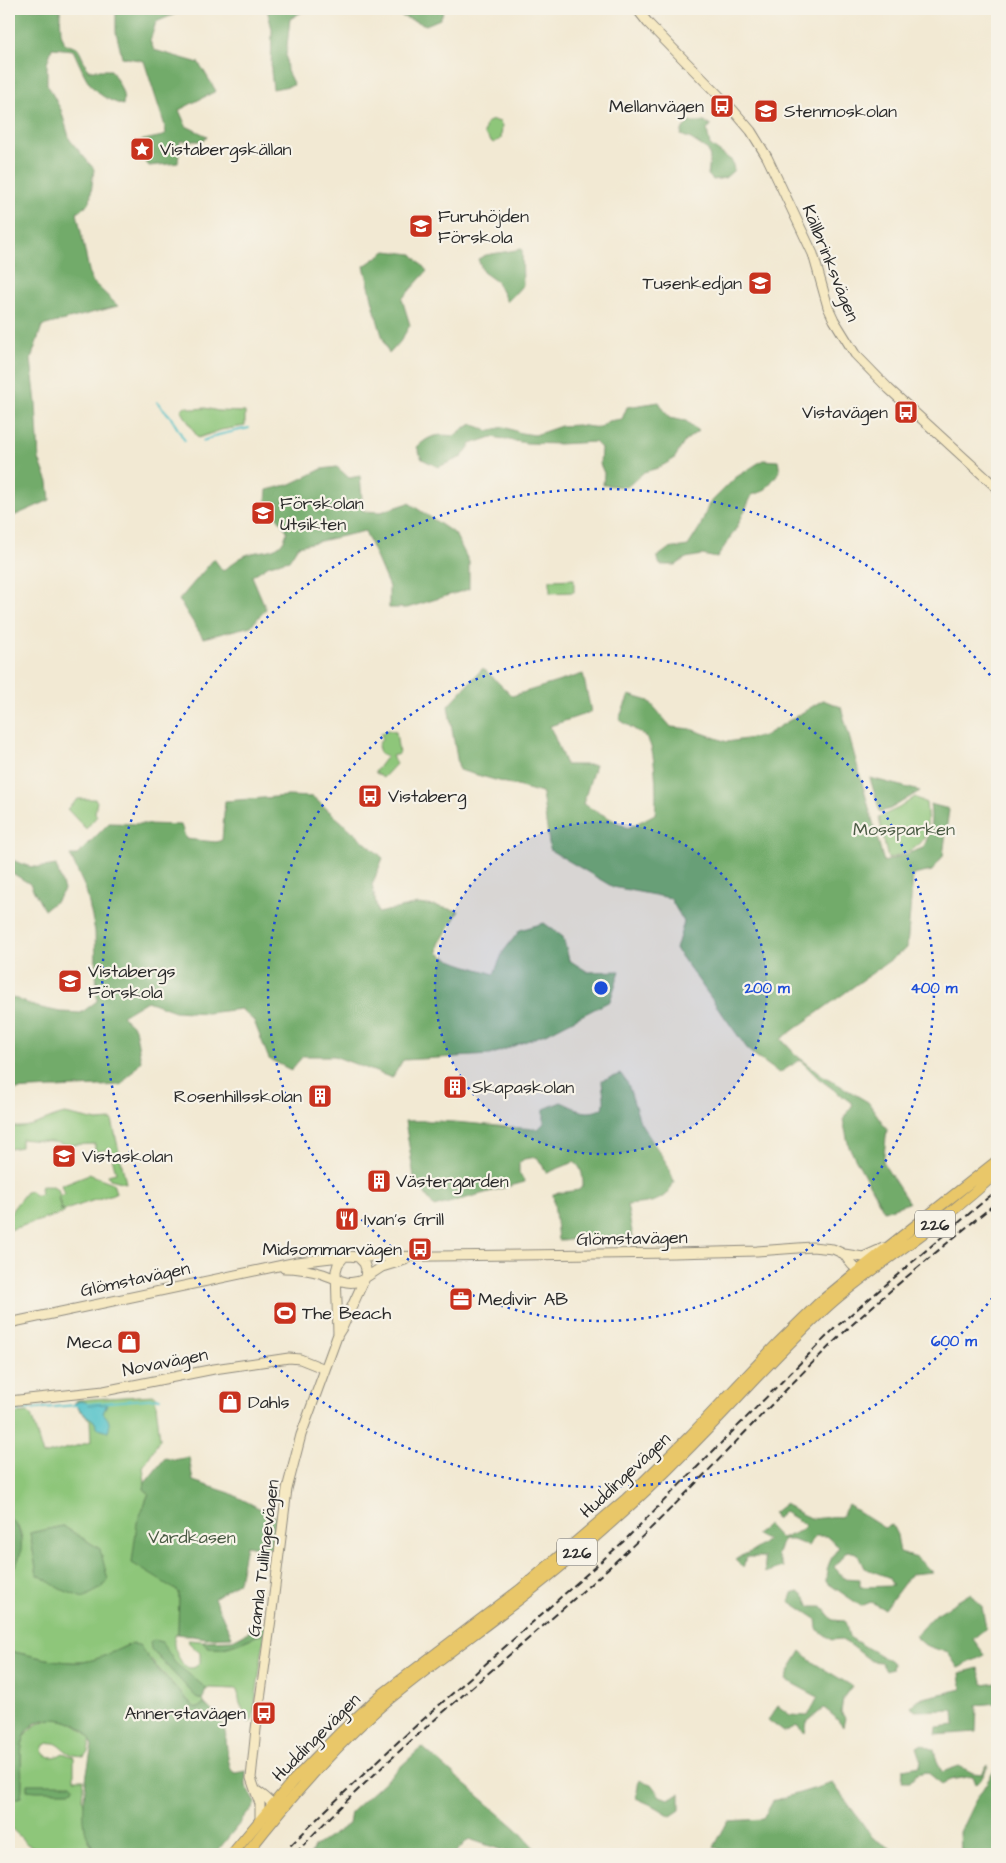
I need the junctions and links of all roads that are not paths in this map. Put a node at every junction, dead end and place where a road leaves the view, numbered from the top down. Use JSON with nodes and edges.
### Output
{"nodes":[{"id":1,"x":637,"y":9,"type":"edge"},
{"id":2,"x":997,"y":488,"type":"edge"},
{"id":3,"x":997,"y":1161,"type":"edge"},
{"id":4,"x":997,"y":1172,"type":"edge"},
{"id":5,"x":893,"y":1243,"type":"junction"},
{"id":6,"x":844,"y":1254,"type":"junction"},
{"id":7,"x":358,"y":1257,"type":"junction"},
{"id":8,"x":420,"y":1257,"type":"junction"},
{"id":9,"x":343,"y":1258,"type":"junction"},
{"id":10,"x":269,"y":1268,"type":"junction"},
{"id":11,"x":858,"y":1270,"type":"junction"},
{"id":12,"x":869,"y":1272,"type":"junction"},
{"id":13,"x":336,"y":1279,"type":"junction"},
{"id":14,"x":364,"y":1279,"type":"junction"},
{"id":15,"x":9,"y":1323,"type":"edge"},
{"id":16,"x":338,"y":1334,"type":"junction"},
{"id":17,"x":325,"y":1369,"type":"junction"},
{"id":18,"x":9,"y":1401,"type":"edge"},
{"id":19,"x":257,"y":1791,"type":"junction"},
{"id":20,"x":273,"y":1805,"type":"junction"},
{"id":21,"x":274,"y":1819,"type":"junction"},
{"id":22,"x":260,"y":1820,"type":"junction"},
{"id":23,"x":232,"y":1854,"type":"edge"},
{"id":24,"x":246,"y":1854,"type":"edge"}],
"edges":[{"from":1,"to":2,"type":"street","name":"Källbrinksvägen"},
{"from":3,"to":5,"type":"main road","name":"Huddingevägen","number":"226"},
{"from":4,"to":12,"type":"main road","name":"Huddingevägen","number":"226"},
{"from":5,"to":6,"type":"street","name":"Glömstavägen"},
{"from":5,"to":11,"type":"main road","name":"Huddingevägen","number":"226"},
{"from":6,"to":8,"type":"street","name":"Glömstavägen"},
{"from":6,"to":11,"type":"street"},
{"from":7,"to":8,"type":"street","name":"Glömstavägen"},
{"from":7,"to":9,"type":"street","name":"Glömstavägen"},
{"from":7,"to":14,"type":"street"},
{"from":8,"to":14,"type":"street","name":"Glömstavägen"},
{"from":9,"to":10,"type":"street","name":"Glömstavägen"},
{"from":9,"to":13,"type":"street"},
{"from":10,"to":13,"type":"street","name":"Glömstavägen"},
{"from":10,"to":15,"type":"street","name":"Glömstavägen"},
{"from":11,"to":12,"type":"street"},
{"from":11,"to":20,"type":"main road","name":"Huddingevägen","number":"226"},
{"from":12,"to":21,"type":"main road","name":"Huddingevägen","number":"226"},
{"from":13,"to":14,"type":"street","name":"Glömstavägen"},
{"from":13,"to":16,"type":"street","name":"Gamla Tullingevägen"},
{"from":14,"to":16,"type":"street","name":"Gamla Tullingevägen"},
{"from":16,"to":17,"type":"street","name":"Gamla Tullingevägen"},
{"from":17,"to":18,"type":"street","name":"Novavägen"},
{"from":17,"to":19,"type":"street","name":"Gamla Tullingevägen"},
{"from":19,"to":20,"type":"street"},
{"from":19,"to":22,"type":"street","name":"Gamla Tullingevägen"},
{"from":20,"to":21,"type":"street"},
{"from":20,"to":22,"type":"main road","name":"Huddingevägen","number":"226"},
{"from":21,"to":24,"type":"main road","name":"Huddingevägen","number":"226"},
{"from":22,"to":23,"type":"main road","name":"Huddingevägen","number":"226"}]}
